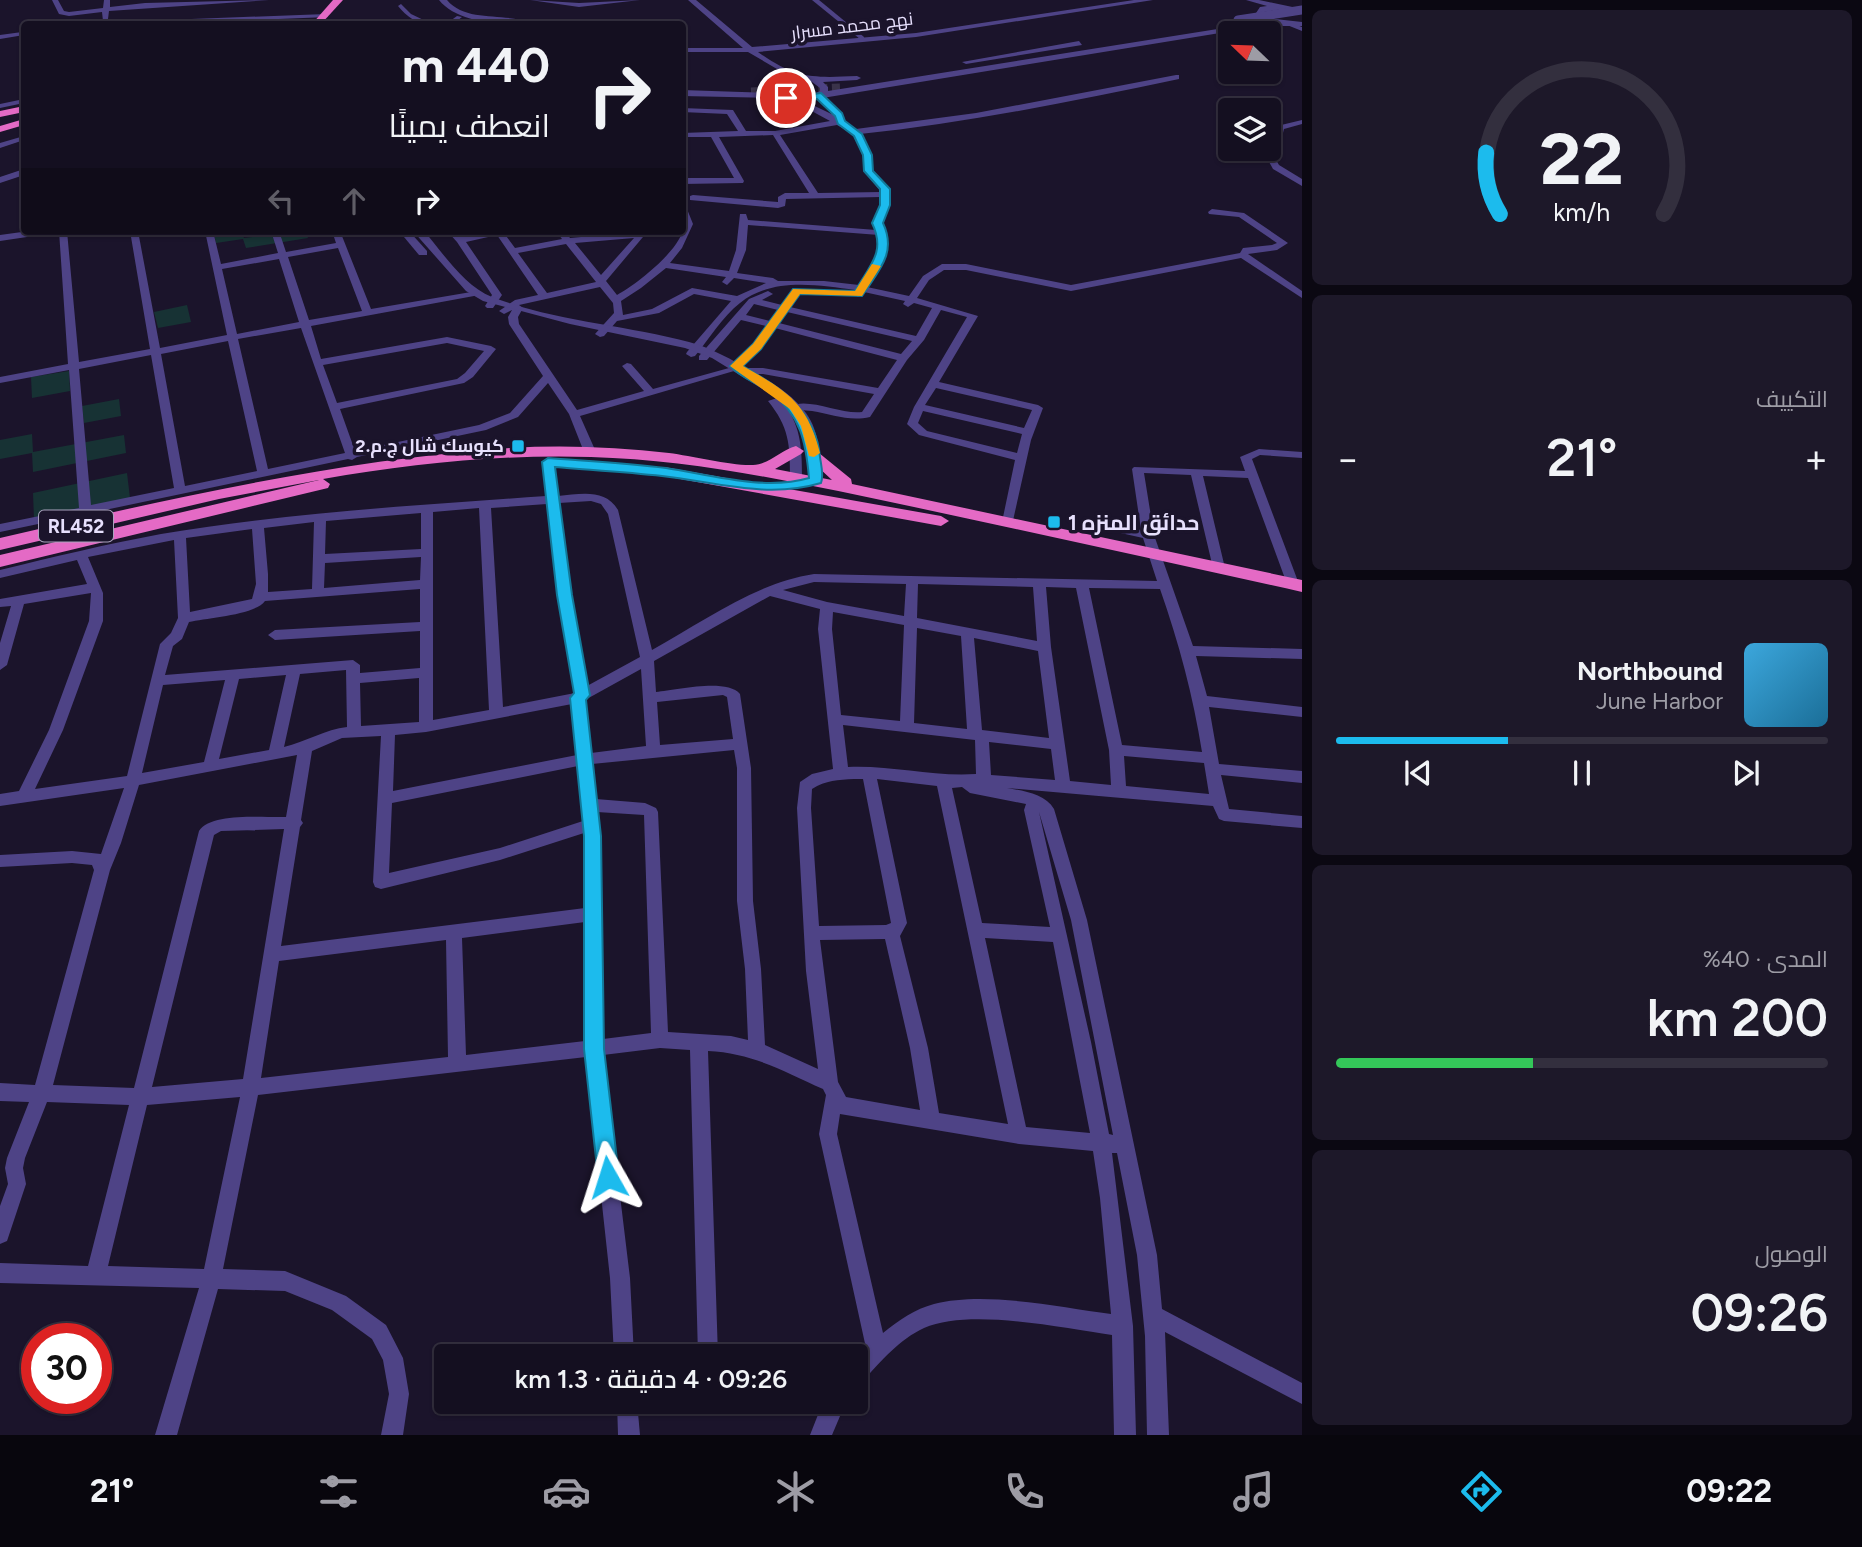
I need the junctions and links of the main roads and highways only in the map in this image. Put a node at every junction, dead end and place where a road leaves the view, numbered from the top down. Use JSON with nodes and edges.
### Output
{"nodes":[{"id":1,"x":338,"y":0,"type":"edge"},
{"id":2,"x":348,"y":0,"type":"edge"},
{"id":3,"x":326,"y":20,"type":"edge"},
{"id":4,"x":21,"y":110,"type":"edge"},
{"id":5,"x":0,"y":114,"type":"edge"},
{"id":6,"x":21,"y":116,"type":"edge"},
{"id":7,"x":0,"y":121,"type":"edge"},
{"id":8,"x":21,"y":123,"type":"edge"},
{"id":9,"x":0,"y":129,"type":"edge"},
{"id":10,"x":796,"y":450,"type":"road end"},
{"id":11,"x":814,"y":456,"type":"road end"},
{"id":12,"x":747,"y":469,"type":"junction"},
{"id":13,"x":337,"y":480,"type":"junction"},
{"id":14,"x":801,"y":486,"type":"junction"},
{"id":15,"x":862,"y":492,"type":"junction"},
{"id":16,"x":152,"y":509,"type":"junction"},
{"id":17,"x":165,"y":522,"type":"junction"},
{"id":18,"x":124,"y":532,"type":"junction"},
{"id":19,"x":0,"y":537,"type":"edge"},
{"id":20,"x":155,"y":539,"type":"road end"},
{"id":21,"x":0,"y":544,"type":"edge"},
{"id":22,"x":0,"y":554,"type":"edge"},
{"id":23,"x":81,"y":555,"type":"road end"},
{"id":24,"x":0,"y":561,"type":"edge"},
{"id":25,"x":1156,"y":561,"type":"junction"},
{"id":26,"x":1299,"y":589,"type":"edge"}],
"edges":[{"from":1,"to":3,"type":"highway"},
{"from":2,"to":3,"type":"highway"},
{"from":4,"to":5,"type":"highway"},
{"from":6,"to":7,"type":"highway"},
{"from":8,"to":9,"type":"highway"},
{"from":10,"to":12,"type":"highway"},
{"from":11,"to":15,"type":"highway"},
{"from":12,"to":14,"type":"highway","number":"RL452"},
{"from":12,"to":16,"type":"highway","number":"RL452"},
{"from":13,"to":14,"type":"highway","number":"RL452"},
{"from":13,"to":17,"type":"highway"},
{"from":13,"to":22,"type":"highway","number":"RL452"},
{"from":14,"to":15,"type":"highway","number":"RL452"},
{"from":14,"to":25,"type":"highway","number":"RL452"},
{"from":15,"to":25,"type":"highway","number":"RL452"},
{"from":16,"to":19,"type":"highway"},
{"from":16,"to":21,"type":"highway","number":"RL452"},
{"from":17,"to":18,"type":"highway"},
{"from":17,"to":20,"type":"highway"},
{"from":18,"to":23,"type":"highway"},
{"from":18,"to":24,"type":"highway"},
{"from":25,"to":26,"type":"highway","number":"RL452"},
{"from":25,"to":26,"type":"highway","number":"RL452"}]}
